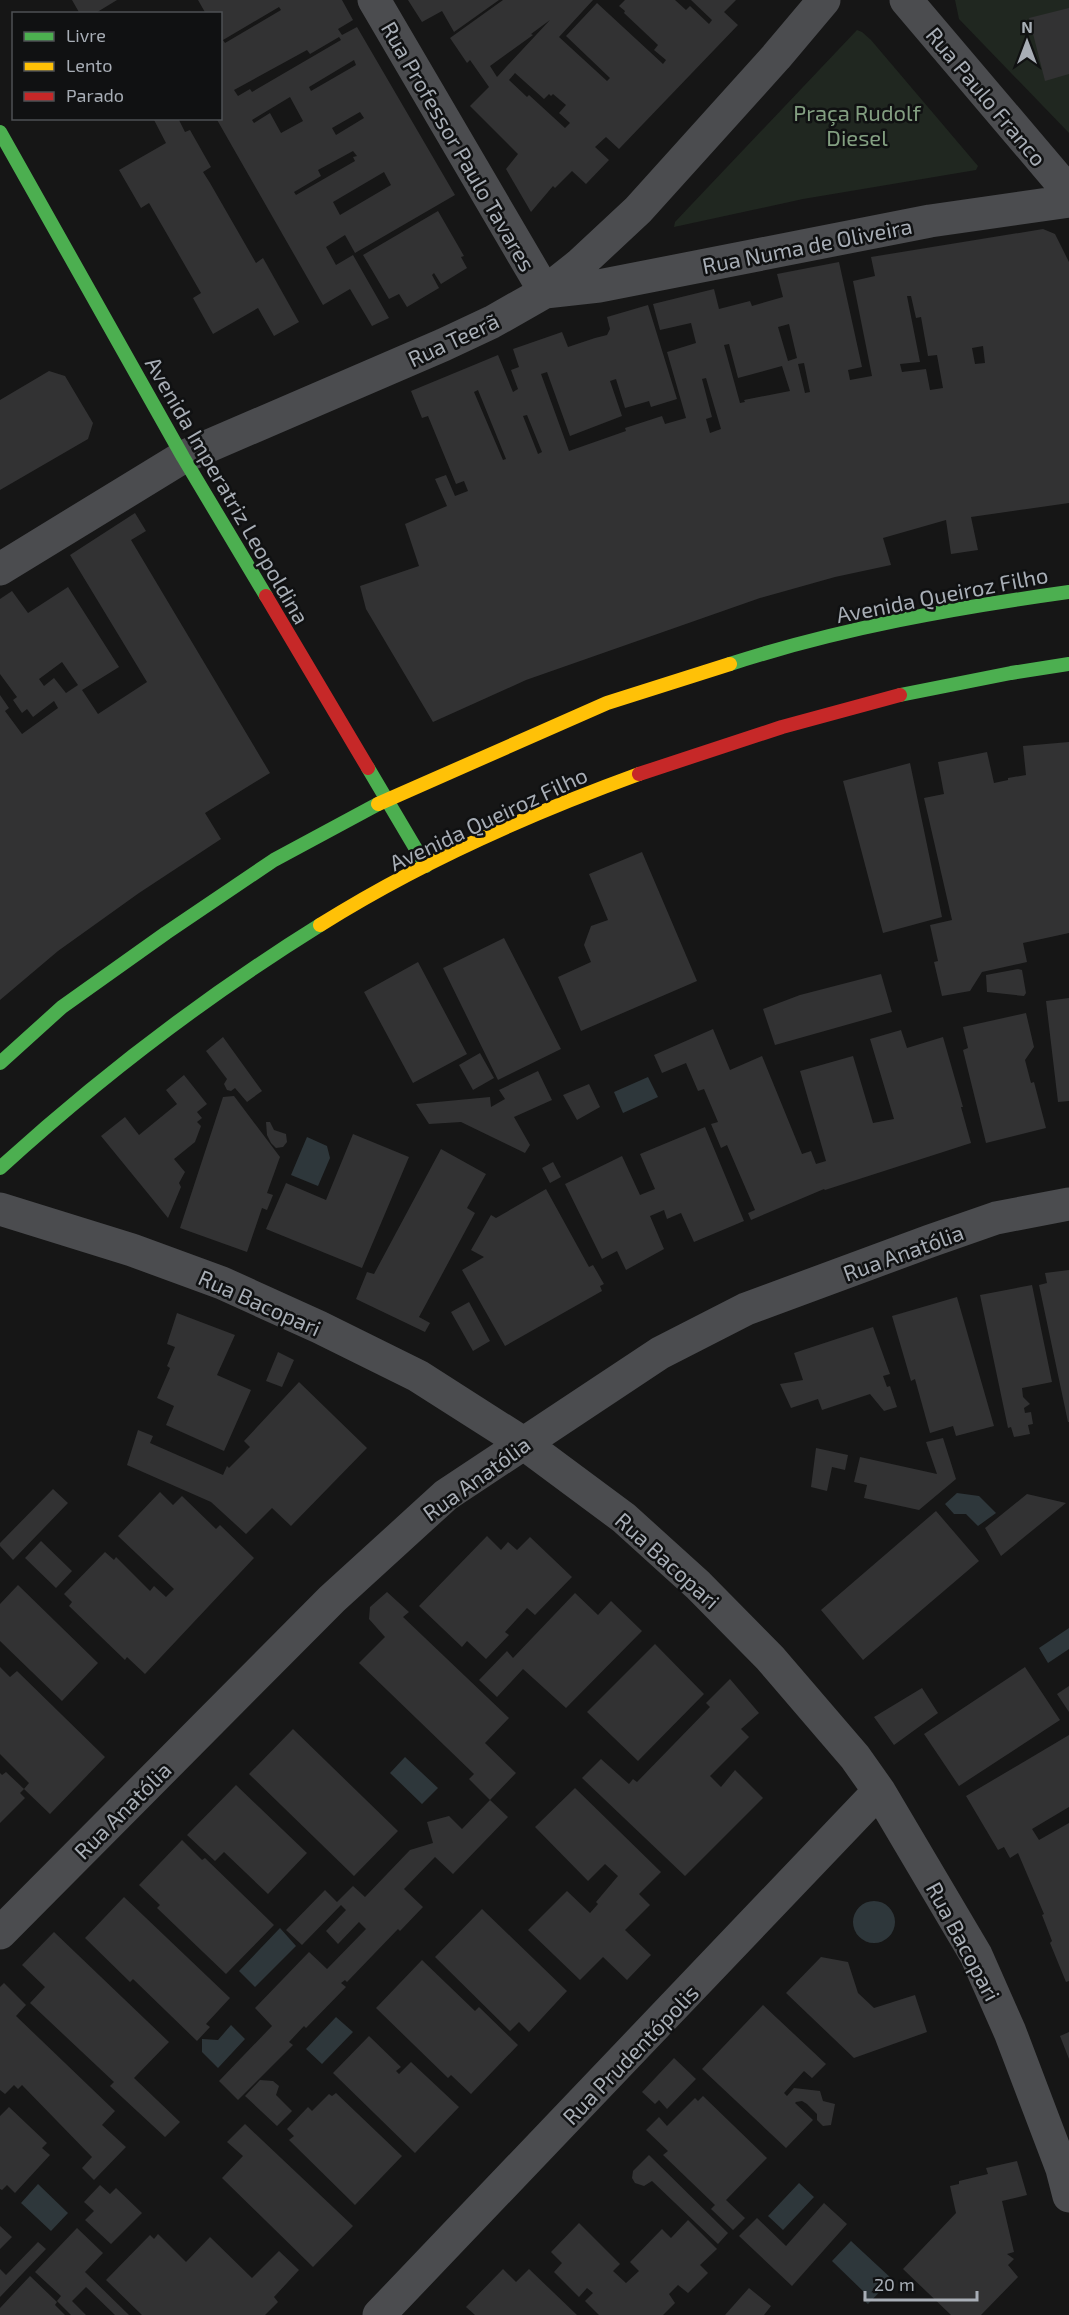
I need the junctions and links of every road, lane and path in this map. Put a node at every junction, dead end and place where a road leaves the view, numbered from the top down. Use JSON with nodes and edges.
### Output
{"nodes":[{"id":1,"x":374,"y":0,"type":"edge"},
{"id":2,"x":824,"y":0,"type":"edge"},
{"id":3,"x":906,"y":0,"type":"edge"},
{"id":4,"x":0,"y":132,"type":"edge"},
{"id":5,"x":1069,"y":192,"type":"edge"},
{"id":6,"x":1069,"y":201,"type":"edge"},
{"id":7,"x":544,"y":292,"type":"junction"},
{"id":8,"x":183,"y":457,"type":"junction"},
{"id":9,"x":0,"y":568,"type":"edge"},
{"id":10,"x":1069,"y":592,"type":"edge"},
{"id":11,"x":1069,"y":664,"type":"edge"},
{"id":12,"x":387,"y":799,"type":"junction"},
{"id":13,"x":426,"y":866,"type":"junction"},
{"id":14,"x":0,"y":1063,"type":"edge"},
{"id":15,"x":0,"y":1168,"type":"edge"},
{"id":16,"x":1069,"y":1204,"type":"edge"},
{"id":17,"x":0,"y":1209,"type":"edge"},
{"id":18,"x":523,"y":1443,"type":"junction"},
{"id":19,"x":879,"y":1791,"type":"junction"},
{"id":20,"x":0,"y":1933,"type":"edge"},
{"id":21,"x":1069,"y":2196,"type":"edge"},
{"id":22,"x":379,"y":2315,"type":"edge"}],
"edges":[{"from":1,"to":7,"type":"street","name":"Rua Professor Paulo Tavares"},
{"from":2,"to":7,"type":"street","name":"Rua Teerã"},
{"from":3,"to":5,"type":"street","name":"Rua Paulo Franco"},
{"from":4,"to":8,"type":"main road","name":"Avenida Imperatriz Leopoldina"},
{"from":6,"to":7,"type":"street","name":"Rua Numa de Oliveira"},
{"from":7,"to":8,"type":"street","name":"Rua Teerã"},
{"from":8,"to":9,"type":"street","name":"Rua Teerã"},
{"from":8,"to":12,"type":"main road","name":"Avenida Imperatriz Leopoldina"},
{"from":10,"to":12,"type":"main road","name":"Avenida Queiroz Filho"},
{"from":11,"to":13,"type":"main road","name":"Avenida Queiroz Filho"},
{"from":12,"to":13,"type":"main road","name":"Avenida Imperatriz Leopoldina"},
{"from":12,"to":14,"type":"main road","name":"Avenida Queiroz Filho"},
{"from":13,"to":15,"type":"main road","name":"Avenida Queiroz Filho"},
{"from":16,"to":18,"type":"street","name":"Rua Anatólia"},
{"from":17,"to":18,"type":"street","name":"Rua Bacopari"},
{"from":18,"to":19,"type":"street","name":"Rua Bacopari"},
{"from":18,"to":20,"type":"street","name":"Rua Anatólia"},
{"from":19,"to":21,"type":"street","name":"Rua Bacopari"},
{"from":19,"to":22,"type":"street","name":"Rua Prudentópolis"}]}
